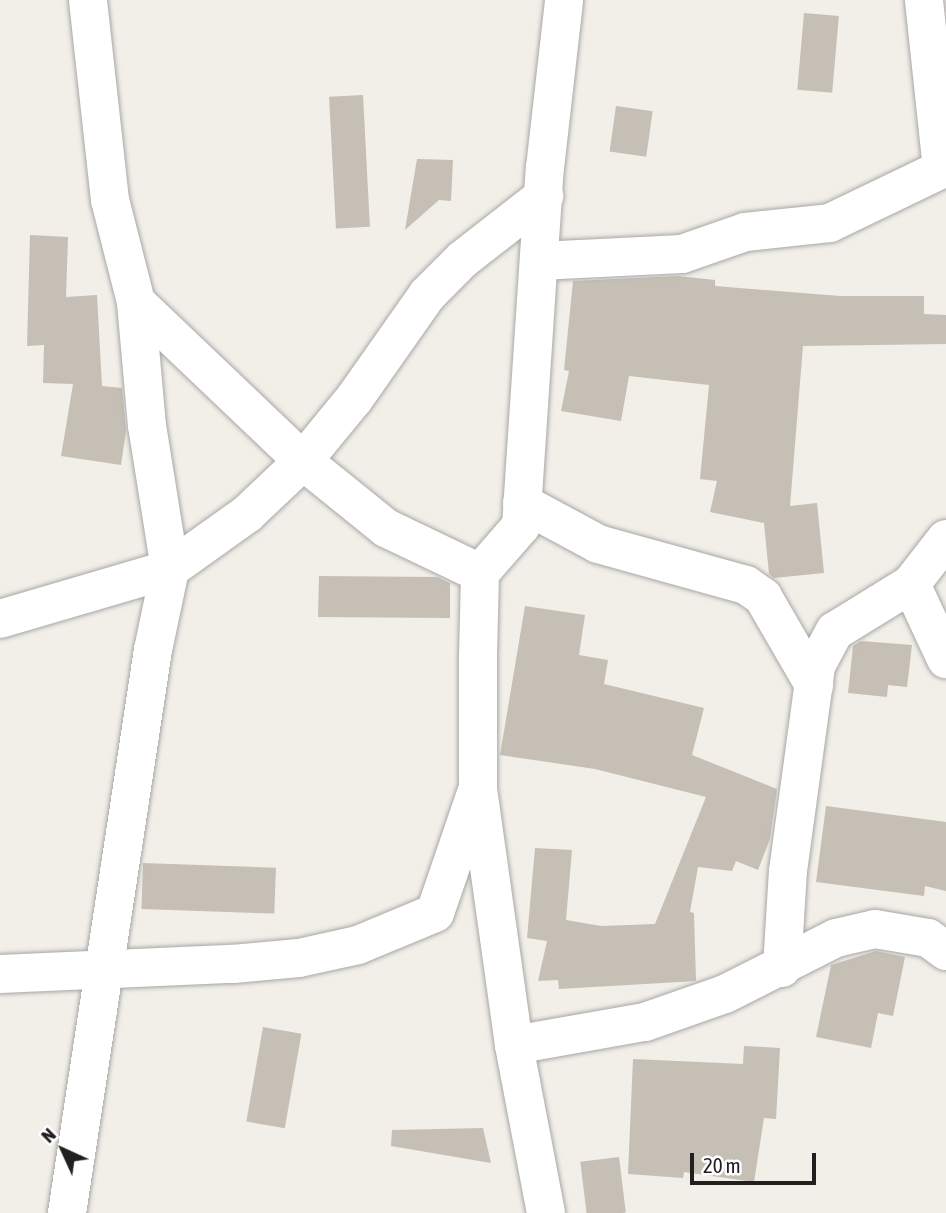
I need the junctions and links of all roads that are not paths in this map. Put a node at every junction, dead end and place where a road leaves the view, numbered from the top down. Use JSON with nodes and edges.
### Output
{"nodes":[{"id":1,"x":88,"y":0,"type":"edge"},
{"id":2,"x":564,"y":0,"type":"edge"},
{"id":3,"x":924,"y":0,"type":"edge"},
{"id":4,"x":544,"y":196,"type":"junction"},
{"id":5,"x":539,"y":261,"type":"junction"},
{"id":6,"x":136,"y":302,"type":"junction"},
{"id":7,"x":303,"y":461,"type":"junction"},
{"id":8,"x":522,"y":503,"type":"junction"},
{"id":9,"x":946,"y":539,"type":"edge"},
{"id":10,"x":170,"y":569,"type":"junction"},
{"id":11,"x":480,"y":573,"type":"junction"},
{"id":12,"x":911,"y":584,"type":"junction"},
{"id":13,"x":0,"y":619,"type":"edge"},
{"id":14,"x":946,"y":659,"type":"edge"},
{"id":15,"x":814,"y":685,"type":"junction"},
{"id":16,"x":478,"y":788,"type":"junction"},
{"id":17,"x":946,"y":951,"type":"edge"},
{"id":18,"x":105,"y":967,"type":"junction"},
{"id":19,"x":782,"y":968,"type":"junction"},
{"id":20,"x":0,"y":974,"type":"edge"},
{"id":21,"x":514,"y":1045,"type":"junction"},
{"id":22,"x":67,"y":1213,"type":"edge"},
{"id":23,"x":546,"y":1213,"type":"edge"}],
"edges":[{"from":1,"to":6,"type":"street"},
{"from":2,"to":4,"type":"street"},
{"from":3,"to":5,"type":"street"},
{"from":4,"to":5,"type":"street"},
{"from":4,"to":7,"type":"street"},
{"from":5,"to":8,"type":"street"},
{"from":6,"to":7,"type":"street"},
{"from":6,"to":10,"type":"street"},
{"from":7,"to":10,"type":"street"},
{"from":7,"to":11,"type":"street"},
{"from":8,"to":11,"type":"street"},
{"from":8,"to":15,"type":"street"},
{"from":9,"to":12,"type":"street"},
{"from":10,"to":13,"type":"street"},
{"from":10,"to":18,"type":"street"},
{"from":11,"to":16,"type":"street"},
{"from":12,"to":14,"type":"street"},
{"from":12,"to":15,"type":"street"},
{"from":15,"to":19,"type":"street"},
{"from":16,"to":18,"type":"street"},
{"from":16,"to":21,"type":"street"},
{"from":17,"to":19,"type":"street"},
{"from":18,"to":20,"type":"street"},
{"from":18,"to":22,"type":"street"},
{"from":19,"to":21,"type":"street"},
{"from":21,"to":23,"type":"street"}]}
